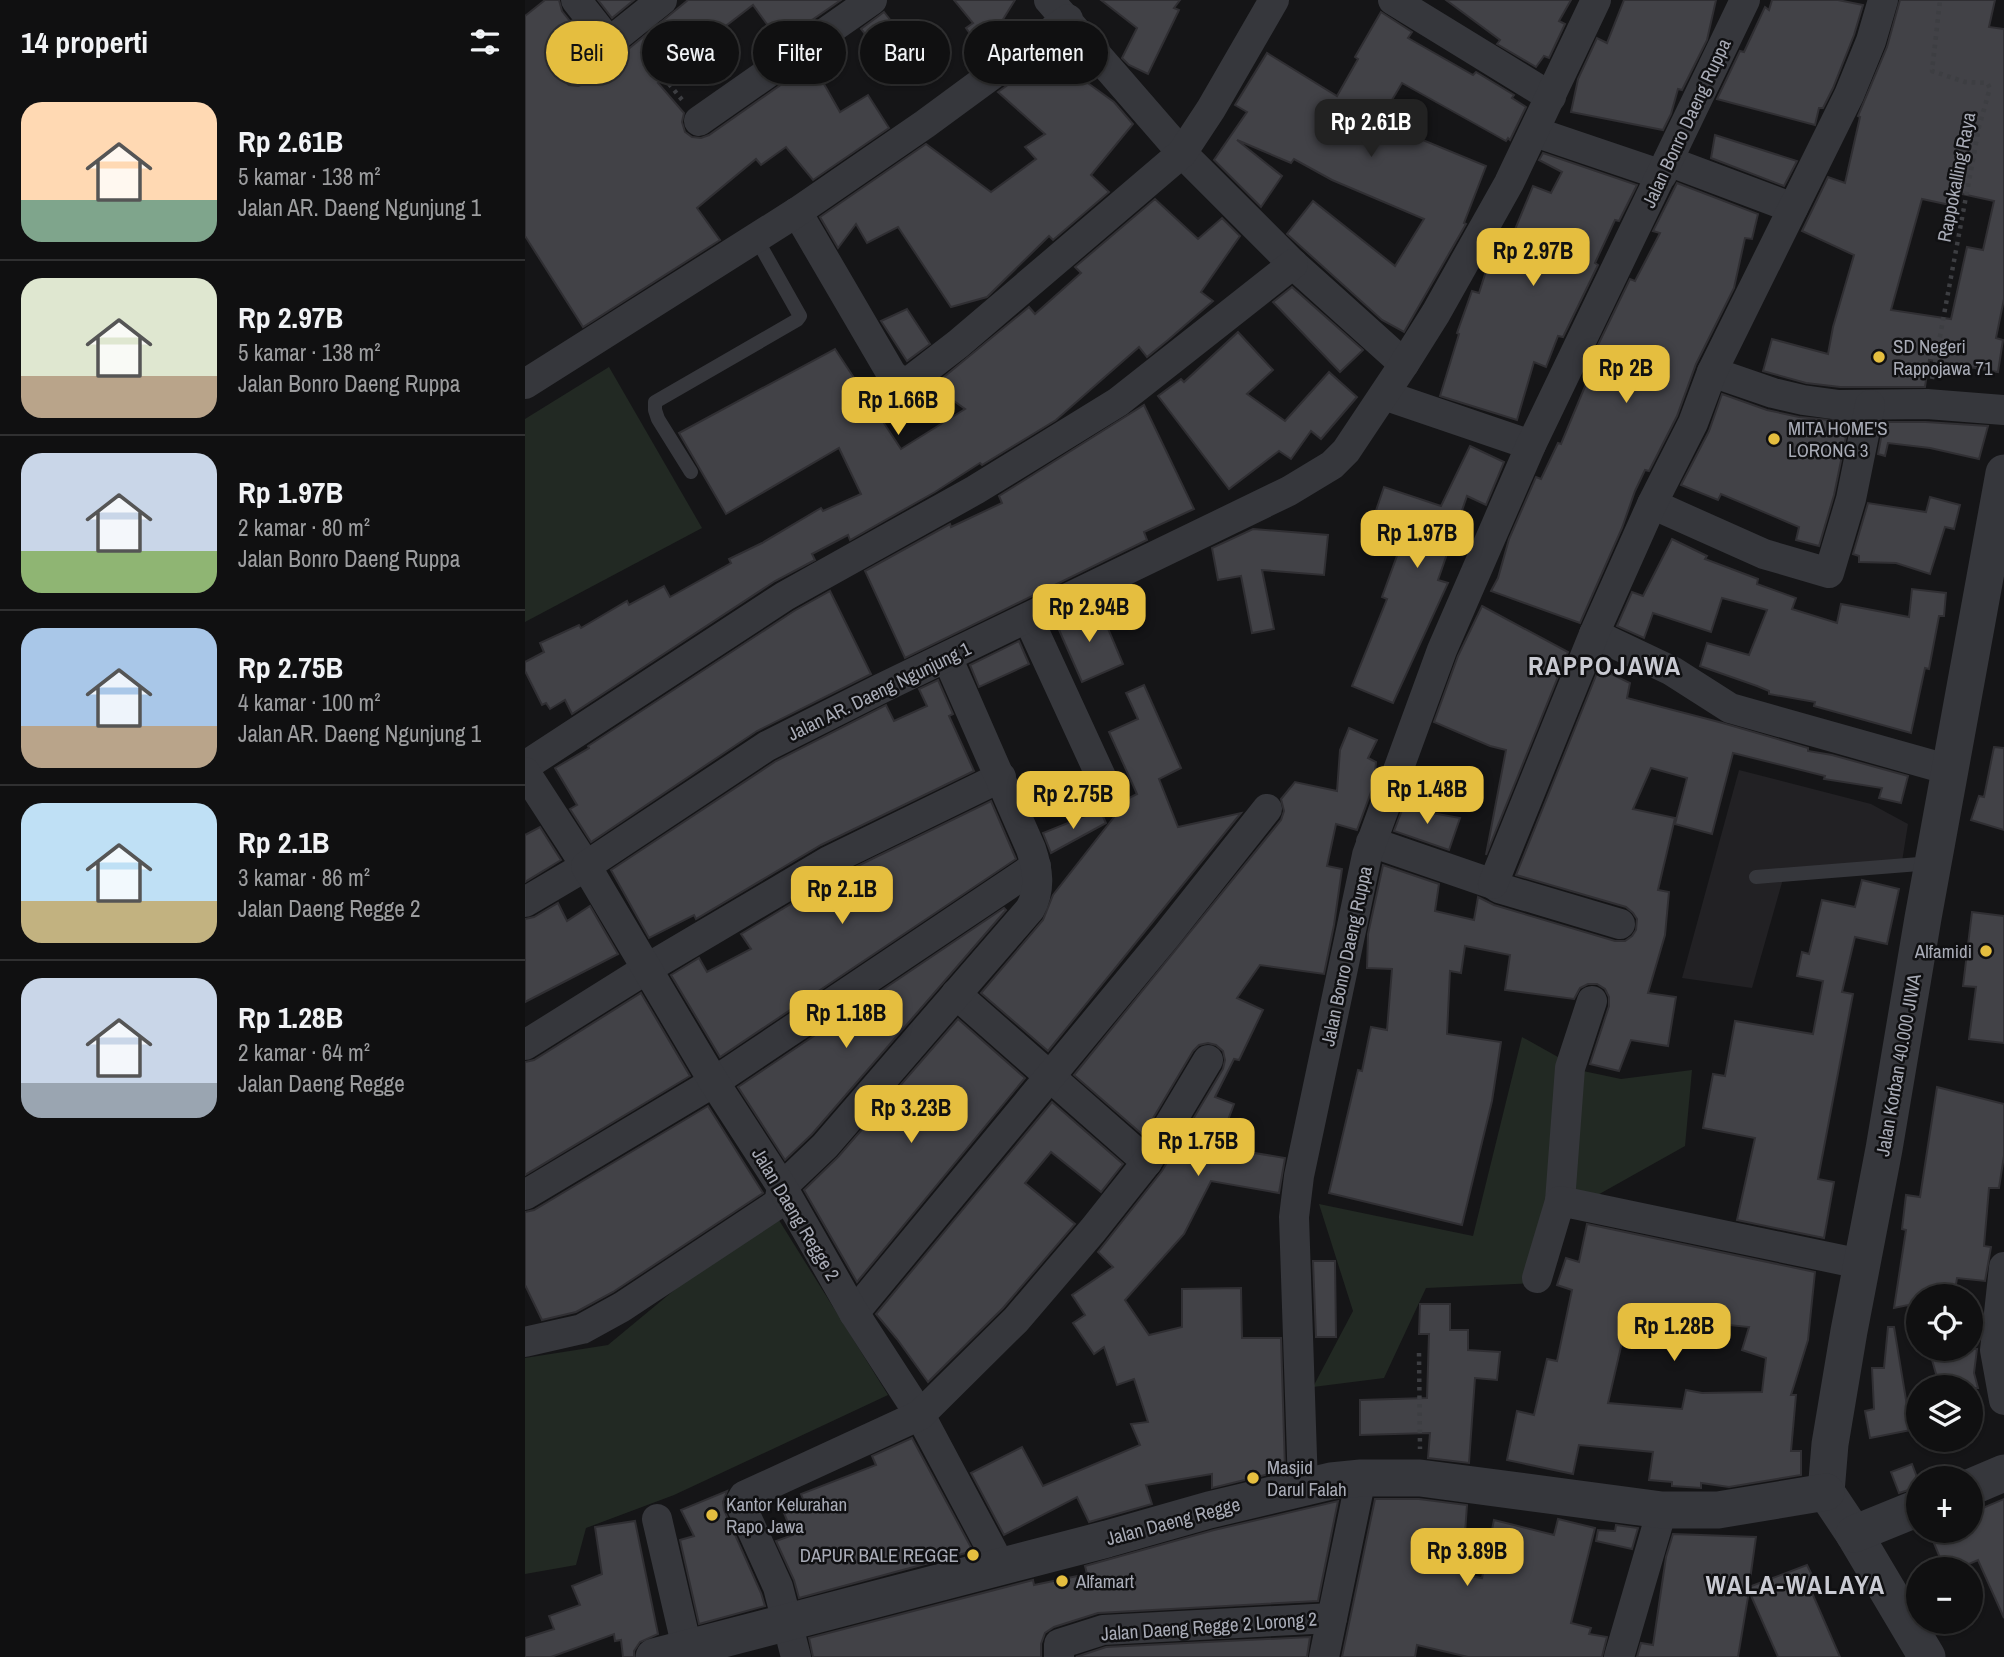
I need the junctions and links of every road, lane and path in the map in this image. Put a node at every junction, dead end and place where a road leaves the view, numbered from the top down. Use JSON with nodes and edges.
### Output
{"nodes":[{"id":1,"x":576,"y":0,"type":"edge"},
{"id":2,"x":662,"y":0,"type":"edge"},
{"id":3,"x":872,"y":0,"type":"edge"},
{"id":4,"x":1274,"y":0,"type":"edge"},
{"id":5,"x":1393,"y":0,"type":"edge"},
{"id":6,"x":1596,"y":0,"type":"edge"},
{"id":7,"x":1745,"y":0,"type":"edge"},
{"id":8,"x":1884,"y":0,"type":"edge"},
{"id":9,"x":1940,"y":0,"type":"edge"},
{"id":10,"x":1059,"y":10,"type":"edge"},
{"id":11,"x":600,"y":21,"type":"edge"},
{"id":12,"x":628,"y":27,"type":"edge"},
{"id":13,"x":628,"y":47,"type":"edge"},
{"id":14,"x":1551,"y":97,"type":"junction"},
{"id":15,"x":699,"y":121,"type":"joint"},
{"id":16,"x":1535,"y":132,"type":"junction"},
{"id":17,"x":1182,"y":153,"type":"junction"},
{"id":18,"x":1665,"y":168,"type":"junction"},
{"id":19,"x":1793,"y":208,"type":"junction"},
{"id":20,"x":796,"y":212,"type":"junction"},
{"id":21,"x":756,"y":238,"type":"junction"},
{"id":22,"x":1293,"y":264,"type":"junction"},
{"id":23,"x":1404,"y":364,"type":"junction"},
{"id":24,"x":1712,"y":372,"type":"junction"},
{"id":25,"x":525,"y":384,"type":"edge"},
{"id":26,"x":1384,"y":395,"type":"junction"},
{"id":27,"x":1927,"y":404,"type":"junction"},
{"id":28,"x":1870,"y":405,"type":"junction"},
{"id":29,"x":2004,"y":410,"type":"edge"},
{"id":30,"x":1531,"y":445,"type":"junction"},
{"id":31,"x":691,"y":472,"type":"dead end"},
{"id":32,"x":2004,"y":473,"type":"edge"},
{"id":33,"x":1652,"y":504,"type":"junction"},
{"id":34,"x":1028,"y":618,"type":"junction"},
{"id":35,"x":1594,"y":634,"type":"junction"},
{"id":36,"x":947,"y":657,"type":"junction"},
{"id":37,"x":525,"y":766,"type":"edge"},
{"id":38,"x":1950,"y":770,"type":"junction"},
{"id":39,"x":525,"y":772,"type":"edge"},
{"id":40,"x":1001,"y":778,"type":"junction"},
{"id":41,"x":1109,"y":794,"type":"dead end"},
{"id":42,"x":1267,"y":810,"type":"dead end"},
{"id":43,"x":1371,"y":842,"type":"junction"},
{"id":44,"x":1933,"y":863,"type":"junction"},
{"id":45,"x":586,"y":866,"type":"junction"},
{"id":46,"x":1037,"y":866,"type":"junction"},
{"id":47,"x":1756,"y":877,"type":"dead end"},
{"id":48,"x":1493,"y":884,"type":"junction"},
{"id":49,"x":525,"y":902,"type":"edge"},
{"id":50,"x":1621,"y":924,"type":"dead end"},
{"id":51,"x":648,"y":968,"type":"junction"},
{"id":52,"x":956,"y":994,"type":"junction"},
{"id":53,"x":1592,"y":1001,"type":"dead end"},
{"id":54,"x":525,"y":1045,"type":"edge"},
{"id":55,"x":1208,"y":1060,"type":"dead end"},
{"id":56,"x":1049,"y":1077,"type":"junction"},
{"id":57,"x":714,"y":1082,"type":"junction"},
{"id":58,"x":1147,"y":1162,"type":"junction"},
{"id":59,"x":782,"y":1187,"type":"junction"},
{"id":60,"x":525,"y":1195,"type":"edge"},
{"id":61,"x":1560,"y":1201,"type":"junction"},
{"id":62,"x":1861,"y":1264,"type":"junction"},
{"id":63,"x":2004,"y":1267,"type":"edge"},
{"id":64,"x":1537,"y":1279,"type":"dead end"},
{"id":65,"x":854,"y":1313,"type":"junction"},
{"id":66,"x":525,"y":1342,"type":"edge"},
{"id":67,"x":1419,"y":1353,"type":"dead end"},
{"id":68,"x":2004,"y":1399,"type":"edge"},
{"id":69,"x":920,"y":1415,"type":"junction"},
{"id":70,"x":2004,"y":1473,"type":"edge"},
{"id":71,"x":1361,"y":1478,"type":"junction"},
{"id":72,"x":1420,"y":1478,"type":"junction"},
{"id":73,"x":1983,"y":1482,"type":"edge"},
{"id":74,"x":1303,"y":1486,"type":"junction"},
{"id":75,"x":1826,"y":1492,"type":"junction"},
{"id":76,"x":1662,"y":1510,"type":"junction"},
{"id":77,"x":1906,"y":1513,"type":"edge"},
{"id":78,"x":657,"y":1518,"type":"dead end"},
{"id":79,"x":1854,"y":1534,"type":"junction"},
{"id":80,"x":1000,"y":1565,"type":"junction"},
{"id":81,"x":1332,"y":1618,"type":"junction"},
{"id":82,"x":788,"y":1622,"type":"junction"},
{"id":83,"x":670,"y":1653,"type":"edge"},
{"id":84,"x":796,"y":1657,"type":"edge"},
{"id":85,"x":1059,"y":1657,"type":"edge"},
{"id":86,"x":1324,"y":1657,"type":"edge"},
{"id":87,"x":1619,"y":1657,"type":"edge"},
{"id":88,"x":1927,"y":1657,"type":"edge"}],
"edges":[{"from":1,"to":11,"type":"street"},
{"from":2,"to":12,"type":"street"},
{"from":3,"to":15,"type":"street"},
{"from":4,"to":17,"type":"street"},
{"from":5,"to":14,"type":"street"},
{"from":6,"to":14,"type":"street","name":"Jalan AR. Daeng Ngunjung 1"},
{"from":7,"to":18,"type":"street","name":"Jalan Bonro Daeng Ruppa"},
{"from":8,"to":19,"type":"street"},
{"from":9,"to":27,"type":"path","name":"Rappokalling Raya"},
{"from":10,"to":17,"type":"street"},
{"from":10,"to":20,"type":"street"},
{"from":13,"to":15,"type":"path"},
{"from":14,"to":16,"type":"street","name":"Jalan AR. Daeng Ngunjung 1"},
{"from":16,"to":18,"type":"street"},
{"from":16,"to":23,"type":"street","name":"Jalan AR. Daeng Ngunjung 1"},
{"from":17,"to":20,"type":"street"},
{"from":17,"to":22,"type":"street"},
{"from":18,"to":19,"type":"street"},
{"from":18,"to":30,"type":"street","name":"Jalan Bonro Daeng Ruppa"},
{"from":19,"to":24,"type":"street"},
{"from":20,"to":21,"type":"street"},
{"from":21,"to":25,"type":"street"},
{"from":21,"to":31,"type":"lane"},
{"from":22,"to":23,"type":"street"},
{"from":22,"to":37,"type":"street"},
{"from":23,"to":26,"type":"street","name":"Jalan AR. Daeng Ngunjung 1"},
{"from":24,"to":28,"type":"street"},
{"from":24,"to":33,"type":"street"},
{"from":26,"to":30,"type":"street"},
{"from":26,"to":34,"type":"street","name":"Jalan AR. Daeng Ngunjung 1"},
{"from":27,"to":28,"type":"street"},
{"from":27,"to":29,"type":"street"},
{"from":28,"to":33,"type":"street"},
{"from":30,"to":43,"type":"street","name":"Jalan Bonro Daeng Ruppa"},
{"from":32,"to":38,"type":"street","name":"Jalan Korban 40.000 JIWA"},
{"from":33,"to":35,"type":"street"},
{"from":34,"to":36,"type":"street","name":"Jalan AR. Daeng Ngunjung 1"},
{"from":34,"to":41,"type":"street"},
{"from":35,"to":38,"type":"street"},
{"from":35,"to":48,"type":"street"},
{"from":36,"to":40,"type":"street"},
{"from":36,"to":45,"type":"street","name":"Jalan AR. Daeng Ngunjung 1"},
{"from":38,"to":44,"type":"street","name":"Jalan Korban 40.000 JIWA"},
{"from":39,"to":45,"type":"street","name":"Jalan Daeng Regge 2"},
{"from":40,"to":46,"type":"street"},
{"from":40,"to":51,"type":"street"},
{"from":42,"to":56,"type":"street"},
{"from":43,"to":48,"type":"street"},
{"from":43,"to":74,"type":"street","name":"Jalan Bonro Daeng Ruppa"},
{"from":44,"to":47,"type":"lane"},
{"from":44,"to":62,"type":"street","name":"Jalan Korban 40.000 JIWA"},
{"from":45,"to":49,"type":"street","name":"Jalan AR. Daeng Ngunjung 1"},
{"from":45,"to":51,"type":"street","name":"Jalan Daeng Regge 2"},
{"from":46,"to":52,"type":"street"},
{"from":46,"to":57,"type":"street"},
{"from":48,"to":50,"type":"street"},
{"from":51,"to":54,"type":"street"},
{"from":51,"to":57,"type":"street","name":"Jalan Daeng Regge 2"},
{"from":52,"to":56,"type":"street"},
{"from":52,"to":59,"type":"street"},
{"from":53,"to":61,"type":"street"},
{"from":55,"to":58,"type":"street"},
{"from":56,"to":58,"type":"street"},
{"from":56,"to":65,"type":"street"},
{"from":57,"to":59,"type":"street","name":"Jalan Daeng Regge 2"},
{"from":57,"to":60,"type":"street"},
{"from":58,"to":69,"type":"street"},
{"from":59,"to":65,"type":"street","name":"Jalan Daeng Regge 2"},
{"from":59,"to":66,"type":"street"},
{"from":61,"to":62,"type":"street"},
{"from":61,"to":64,"type":"street"},
{"from":62,"to":75,"type":"street","name":"Jalan Korban 40.000 JIWA"},
{"from":63,"to":68,"type":"street"},
{"from":65,"to":69,"type":"street","name":"Jalan Daeng Regge 2"},
{"from":67,"to":72,"type":"path"},
{"from":69,"to":80,"type":"street","name":"Jalan Daeng Regge 2"},
{"from":69,"to":82,"type":"street"},
{"from":70,"to":73,"type":"street"},
{"from":71,"to":72,"type":"street","name":"Jalan Daeng Regge"},
{"from":71,"to":74,"type":"street","name":"Jalan Daeng Regge"},
{"from":71,"to":81,"type":"street"},
{"from":72,"to":76,"type":"street","name":"Jalan Daeng Regge"},
{"from":74,"to":80,"type":"street","name":"Jalan Daeng Regge"},
{"from":75,"to":76,"type":"street","name":"Jalan Daeng Regge"},
{"from":75,"to":79,"type":"street"},
{"from":76,"to":87,"type":"street"},
{"from":77,"to":79,"type":"street"},
{"from":78,"to":83,"type":"street"},
{"from":79,"to":88,"type":"street"},
{"from":80,"to":82,"type":"street","name":"Jalan Daeng Regge"},
{"from":81,"to":85,"type":"street","name":"Jalan Daeng Regge 2 Lorong 2"},
{"from":81,"to":86,"type":"street"},
{"from":82,"to":83,"type":"street","name":"Jalan Daeng Regge"},
{"from":82,"to":84,"type":"street"}]}
